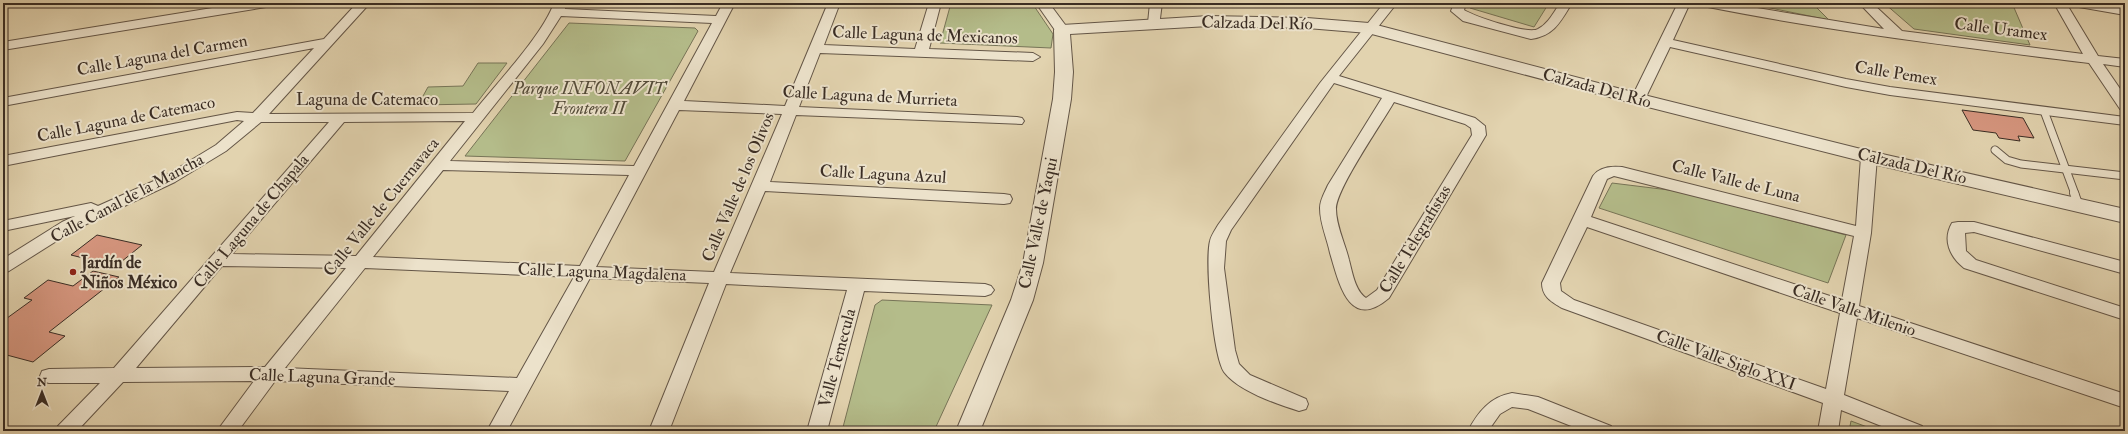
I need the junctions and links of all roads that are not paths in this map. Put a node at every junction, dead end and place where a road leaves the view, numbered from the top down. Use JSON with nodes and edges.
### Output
{"nodes":[{"id":1,"x":266,"y":3,"type":"edge"},
{"id":2,"x":364,"y":3,"type":"edge"},
{"id":3,"x":729,"y":3,"type":"edge"},
{"id":4,"x":834,"y":3,"type":"edge"},
{"id":5,"x":935,"y":3,"type":"edge"},
{"id":6,"x":1042,"y":3,"type":"edge"},
{"id":7,"x":1156,"y":3,"type":"edge"},
{"id":8,"x":1391,"y":3,"type":"edge"},
{"id":9,"x":1460,"y":3,"type":"edge"},
{"id":10,"x":1566,"y":3,"type":"edge"},
{"id":11,"x":1684,"y":3,"type":"edge"},
{"id":12,"x":1708,"y":3,"type":"edge"},
{"id":13,"x":1865,"y":3,"type":"edge"},
{"id":14,"x":2060,"y":3,"type":"edge"},
{"id":15,"x":2079,"y":3,"type":"edge"},
{"id":16,"x":558,"y":8,"type":"edge"},
{"id":17,"x":2125,"y":11,"type":"edge"},
{"id":18,"x":720,"y":20,"type":"junction"},
{"id":19,"x":1154,"y":23,"type":"junction"},
{"id":20,"x":1369,"y":28,"type":"junction"},
{"id":21,"x":1062,"y":30,"type":"junction"},
{"id":22,"x":1898,"y":35,"type":"junction"},
{"id":23,"x":327,"y":42,"type":"junction"},
{"id":24,"x":1665,"y":42,"type":"junction"},
{"id":25,"x":3,"y":46,"type":"edge"},
{"id":26,"x":816,"y":49,"type":"junction"},
{"id":27,"x":921,"y":52,"type":"junction"},
{"id":28,"x":1033,"y":57,"type":"dead end"},
{"id":29,"x":2093,"y":59,"type":"junction"},
{"id":30,"x":2125,"y":63,"type":"edge"},
{"id":31,"x":1332,"y":78,"type":"junction"},
{"id":32,"x":1390,"y":97,"type":"junction"},
{"id":33,"x":1638,"y":99,"type":"junction"},
{"id":34,"x":3,"y":102,"type":"edge"},
{"id":35,"x":674,"y":105,"type":"junction"},
{"id":36,"x":2125,"y":106,"type":"edge"},
{"id":37,"x":791,"y":110,"type":"junction"},
{"id":38,"x":2044,"y":112,"type":"junction"},
{"id":39,"x":478,"y":117,"type":"junction"},
{"id":40,"x":257,"y":118,"type":"junction"},
{"id":41,"x":340,"y":118,"type":"junction"},
{"id":42,"x":1017,"y":121,"type":"dead end"},
{"id":43,"x":2125,"y":121,"type":"edge"},
{"id":44,"x":1995,"y":150,"type":"dead end"},
{"id":45,"x":1869,"y":157,"type":"junction"},
{"id":46,"x":3,"y":161,"type":"edge"},
{"id":47,"x":439,"y":165,"type":"junction"},
{"id":48,"x":2066,"y":170,"type":"junction"},
{"id":49,"x":639,"y":171,"type":"junction"},
{"id":50,"x":2125,"y":176,"type":"edge"},
{"id":51,"x":760,"y":186,"type":"junction"},
{"id":52,"x":1004,"y":199,"type":"dead end"},
{"id":53,"x":113,"y":204,"type":"junction"},
{"id":54,"x":2079,"y":206,"type":"junction"},
{"id":55,"x":2125,"y":216,"type":"edge"},
{"id":56,"x":1582,"y":220,"type":"junction"},
{"id":57,"x":3,"y":226,"type":"edge"},
{"id":58,"x":1862,"y":233,"type":"junction"},
{"id":59,"x":219,"y":260,"type":"junction"},
{"id":60,"x":361,"y":262,"type":"junction"},
{"id":61,"x":3,"y":267,"type":"edge"},
{"id":62,"x":2125,"y":268,"type":"edge"},
{"id":63,"x":585,"y":272,"type":"junction"},
{"id":64,"x":720,"y":277,"type":"junction"},
{"id":65,"x":857,"y":284,"type":"junction"},
{"id":66,"x":985,"y":290,"type":"dead end"},
{"id":67,"x":1848,"y":308,"type":"junction"},
{"id":68,"x":2125,"y":314,"type":"edge"},
{"id":69,"x":120,"y":374,"type":"junction"},
{"id":70,"x":270,"y":374,"type":"junction"},
{"id":71,"x":50,"y":376,"type":"dead end"},
{"id":72,"x":523,"y":385,"type":"junction"},
{"id":73,"x":1833,"y":399,"type":"junction"},
{"id":74,"x":2125,"y":401,"type":"edge"},
{"id":75,"x":1299,"y":404,"type":"dead end"},
{"id":76,"x":65,"y":431,"type":"edge"},
{"id":77,"x":227,"y":431,"type":"edge"},
{"id":78,"x":497,"y":431,"type":"edge"},
{"id":79,"x":660,"y":431,"type":"edge"},
{"id":80,"x":817,"y":431,"type":"edge"},
{"id":81,"x":968,"y":431,"type":"edge"},
{"id":82,"x":1478,"y":431,"type":"edge"},
{"id":83,"x":1604,"y":431,"type":"edge"},
{"id":84,"x":1828,"y":431,"type":"edge"},
{"id":85,"x":1915,"y":431,"type":"edge"}],
"edges":[{"from":1,"to":25,"type":"street"},
{"from":2,"to":23,"type":"street","name":"Calle Canal de la Mancha"},
{"from":3,"to":18,"type":"street"},
{"from":4,"to":26,"type":"street","name":"Calle Valle de los Olivos"},
{"from":5,"to":27,"type":"street"},
{"from":6,"to":21,"type":"street"},
{"from":7,"to":19,"type":"street"},
{"from":8,"to":20,"type":"street"},
{"from":9,"to":10,"type":"street"},
{"from":11,"to":24,"type":"street"},
{"from":12,"to":22,"type":"street","name":"Calle Uramex"},
{"from":13,"to":22,"type":"street"},
{"from":14,"to":29,"type":"street"},
{"from":15,"to":17,"type":"street"},
{"from":16,"to":18,"type":"street"},
{"from":16,"to":39,"type":"street","name":"Calle Valle de Cuernavaca"},
{"from":18,"to":35,"type":"street"},
{"from":19,"to":20,"type":"street","name":"Calzada Del Río"},
{"from":19,"to":21,"type":"street","name":"Calzada Del Río"},
{"from":20,"to":31,"type":"street"},
{"from":20,"to":33,"type":"street","name":"Calzada Del Río"},
{"from":21,"to":81,"type":"street","name":"Calle Valle de Yaqui"},
{"from":22,"to":29,"type":"street","name":"Calle Uramex"},
{"from":23,"to":34,"type":"street","name":"Calle Laguna del Carmen"},
{"from":23,"to":40,"type":"street","name":"Calle Canal de la Mancha"},
{"from":24,"to":33,"type":"street"},
{"from":24,"to":38,"type":"street","name":"Calle Pemex"},
{"from":26,"to":27,"type":"street","name":"Calle Laguna de Mexicanos"},
{"from":26,"to":37,"type":"street","name":"Calle Valle de los Olivos"},
{"from":27,"to":28,"type":"street","name":"Calle Laguna de Mexicanos"},
{"from":29,"to":30,"type":"street","name":"Calle Uramex"},
{"from":29,"to":36,"type":"street"},
{"from":31,"to":32,"type":"street","name":"Calle Telegrafistas"},
{"from":31,"to":75,"type":"street"},
{"from":32,"to":32,"type":"street","name":"Calle Telegrafistas"},
{"from":33,"to":45,"type":"street","name":"Calzada Del Río"},
{"from":35,"to":37,"type":"street","name":"Calle Laguna de Murrieta"},
{"from":35,"to":49,"type":"street"},
{"from":37,"to":42,"type":"street","name":"Calle Laguna de Murrieta"},
{"from":37,"to":51,"type":"street","name":"Calle Valle de los Olivos"},
{"from":38,"to":43,"type":"street","name":"Calle Pemex"},
{"from":38,"to":48,"type":"lane"},
{"from":39,"to":41,"type":"street","name":"Laguna de Catemaco"},
{"from":39,"to":47,"type":"street","name":"Calle Valle de Cuernavaca"},
{"from":40,"to":41,"type":"street","name":"Laguna de Catemaco"},
{"from":40,"to":46,"type":"street","name":"Calle Laguna de Catemaco"},
{"from":40,"to":53,"type":"street","name":"Calle Canal de la Mancha"},
{"from":41,"to":59,"type":"street","name":"Calle Laguna de Chapala"},
{"from":44,"to":48,"type":"lane"},
{"from":45,"to":54,"type":"street","name":"Calzada Del Río"},
{"from":45,"to":58,"type":"street"},
{"from":47,"to":49,"type":"street"},
{"from":47,"to":60,"type":"street","name":"Calle Valle de Cuernavaca"},
{"from":48,"to":50,"type":"lane"},
{"from":48,"to":54,"type":"lane"},
{"from":49,"to":63,"type":"street"},
{"from":51,"to":52,"type":"street","name":"Calle Laguna Azul"},
{"from":51,"to":64,"type":"street","name":"Calle Valle de los Olivos"},
{"from":53,"to":57,"type":"street"},
{"from":53,"to":61,"type":"street","name":"Calle Canal de la Mancha"},
{"from":54,"to":55,"type":"street","name":"Calzada Del Río"},
{"from":56,"to":58,"type":"street","name":"Calle Valle de Luna"},
{"from":56,"to":67,"type":"street","name":"Calle Valle Milenio"},
{"from":56,"to":73,"type":"street","name":"Calle Valle Siglo XXI"},
{"from":58,"to":67,"type":"street"},
{"from":59,"to":60,"type":"street","name":"Calle Laguna Magdalena"},
{"from":59,"to":69,"type":"street","name":"Calle Laguna de Chapala"},
{"from":60,"to":63,"type":"street","name":"Calle Laguna Magdalena"},
{"from":60,"to":70,"type":"street","name":"Calle Valle de Cuernavaca"},
{"from":62,"to":68,"type":"street"},
{"from":63,"to":64,"type":"street","name":"Calle Laguna Magdalena"},
{"from":63,"to":72,"type":"street"},
{"from":64,"to":65,"type":"street","name":"Calle Laguna Magdalena"},
{"from":64,"to":79,"type":"street","name":"Calle Valle de los Olivos"},
{"from":65,"to":66,"type":"street","name":"Calle Laguna Magdalena"},
{"from":65,"to":80,"type":"street","name":"Valle Temecula"},
{"from":67,"to":73,"type":"street"},
{"from":67,"to":74,"type":"street","name":"Calle Valle Milenio"},
{"from":69,"to":70,"type":"street","name":"Calle Laguna Grande"},
{"from":69,"to":71,"type":"street","name":"Calle Laguna Grande"},
{"from":69,"to":76,"type":"street","name":"Calle Laguna de Chapala"},
{"from":70,"to":72,"type":"street","name":"Calle Laguna Grande"},
{"from":70,"to":77,"type":"street","name":"Calle Valle de Cuernavaca"},
{"from":72,"to":78,"type":"street"},
{"from":73,"to":84,"type":"street"},
{"from":73,"to":85,"type":"street","name":"Calle Valle Siglo XXI"},
{"from":82,"to":83,"type":"street"}]}
